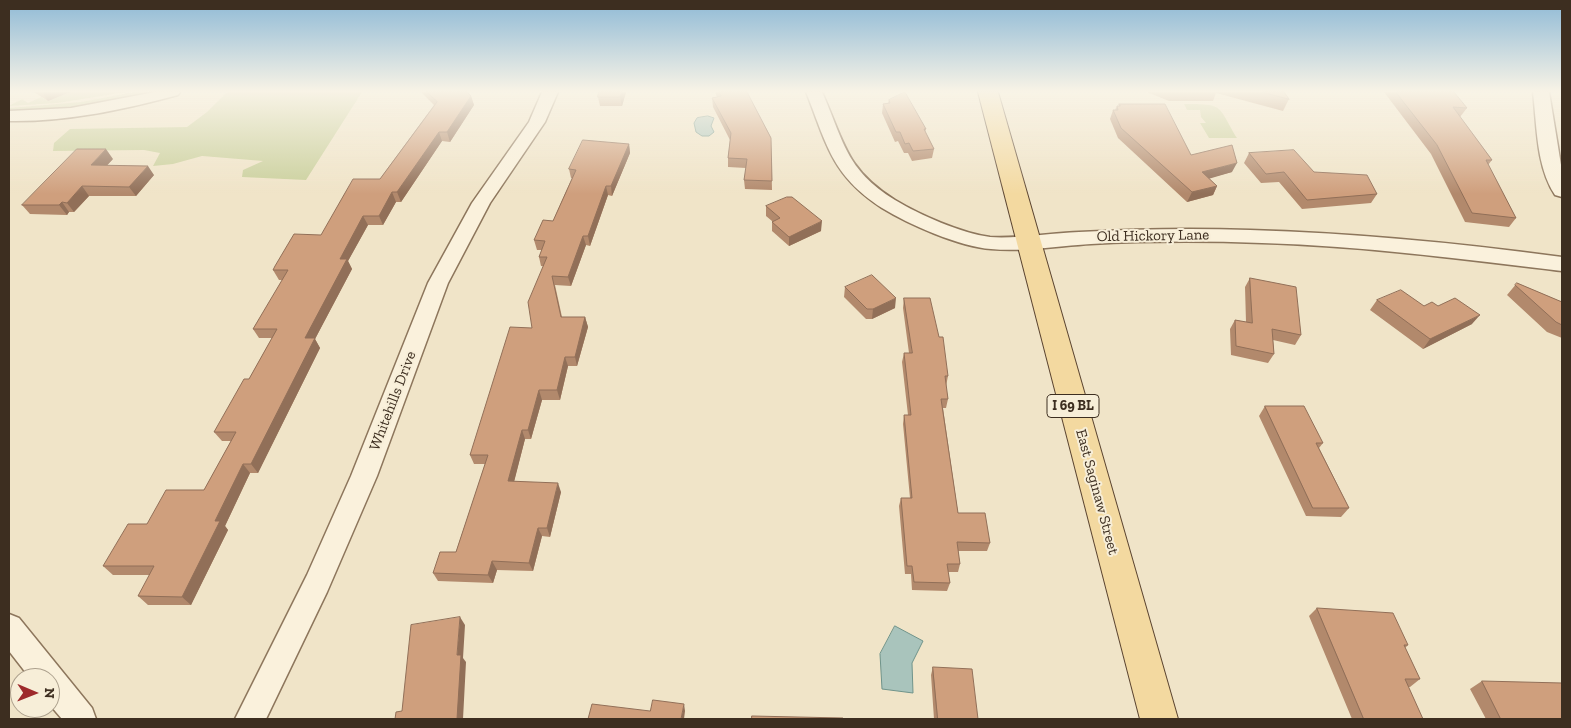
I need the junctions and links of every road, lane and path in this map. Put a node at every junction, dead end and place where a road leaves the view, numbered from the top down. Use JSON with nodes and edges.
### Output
{"nodes":[{"id":1,"x":534,"y":126,"type":"edge"},
{"id":2,"x":828,"y":126,"type":"edge"},
{"id":3,"x":997,"y":126,"type":"edge"},
{"id":4,"x":1546,"y":126,"type":"edge"},
{"id":5,"x":1562,"y":191,"type":"edge"},
{"id":6,"x":1028,"y":241,"type":"junction"},
{"id":7,"x":1562,"y":264,"type":"edge"},
{"id":8,"x":9,"y":628,"type":"edge"},
{"id":9,"x":40,"y":668,"type":"edge"},
{"id":10,"x":60,"y":693,"type":"edge"},
{"id":11,"x":81,"y":719,"type":"edge"},
{"id":12,"x":250,"y":719,"type":"edge"},
{"id":13,"x":1159,"y":719,"type":"edge"}],
"edges":[{"from":1,"to":12,"type":"street","name":"Whitehills Drive"},
{"from":2,"to":6,"type":"street","name":"Old Hickory Lane"},
{"from":3,"to":6,"type":"main road","name":"East Saginaw Street","number":"I 69 BL"},
{"from":4,"to":5,"type":"street"},
{"from":6,"to":7,"type":"street","name":"Old Hickory Lane"},
{"from":6,"to":13,"type":"main road","name":"East Saginaw Street","number":"I 69 BL"},
{"from":8,"to":9,"type":"street"},
{"from":10,"to":11,"type":"street"}]}
